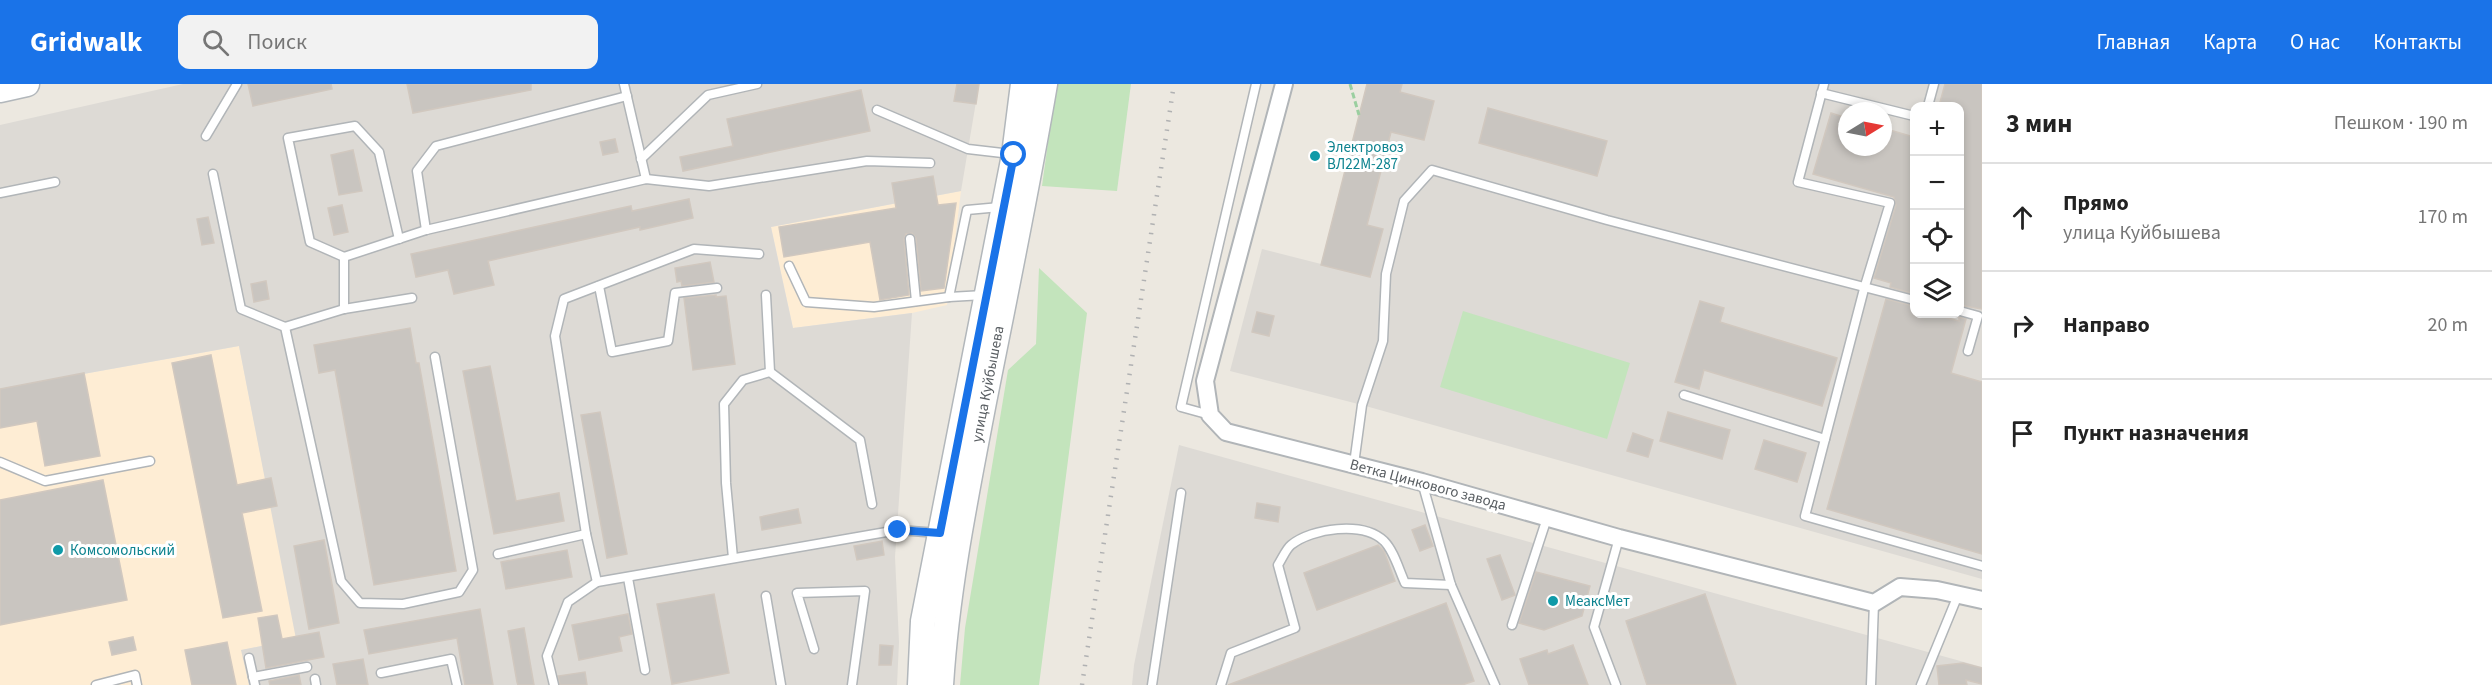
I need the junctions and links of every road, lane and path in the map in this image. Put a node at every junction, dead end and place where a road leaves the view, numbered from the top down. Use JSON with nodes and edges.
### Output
{"nodes":[{"id":1,"x":27,"y":84,"type":"edge"},
{"id":2,"x":237,"y":84,"type":"edge"},
{"id":3,"x":624,"y":84,"type":"edge"},
{"id":4,"x":757,"y":84,"type":"edge"},
{"id":5,"x":1023,"y":84,"type":"edge"},
{"id":6,"x":1045,"y":84,"type":"edge"},
{"id":7,"x":1256,"y":84,"type":"edge"},
{"id":8,"x":1284,"y":84,"type":"edge"},
{"id":9,"x":1350,"y":84,"type":"edge"},
{"id":10,"x":1934,"y":84,"type":"edge"},
{"id":11,"x":1822,"y":88,"type":"edge"},
{"id":12,"x":0,"y":90,"type":"edge"},
{"id":13,"x":627,"y":96,"type":"junction"},
{"id":14,"x":1929,"y":102,"type":"edge"},
{"id":15,"x":877,"y":110,"type":"dead end"},
{"id":16,"x":1359,"y":115,"type":"dead end"},
{"id":17,"x":1910,"y":115,"type":"edge"},
{"id":18,"x":206,"y":136,"type":"dead end"},
{"id":19,"x":1014,"y":155,"type":"junction"},
{"id":20,"x":641,"y":159,"type":"junction"},
{"id":21,"x":930,"y":163,"type":"dead end"},
{"id":22,"x":213,"y":174,"type":"dead end"},
{"id":23,"x":646,"y":179,"type":"junction"},
{"id":24,"x":55,"y":182,"type":"dead end"},
{"id":25,"x":0,"y":193,"type":"edge"},
{"id":26,"x":1004,"y":207,"type":"junction"},
{"id":27,"x":426,"y":230,"type":"junction"},
{"id":28,"x":399,"y":239,"type":"junction"},
{"id":29,"x":910,"y":239,"type":"dead end"},
{"id":30,"x":759,"y":254,"type":"dead end"},
{"id":31,"x":344,"y":257,"type":"junction"},
{"id":32,"x":789,"y":266,"type":"dead end"},
{"id":33,"x":598,"y":286,"type":"junction"},
{"id":34,"x":717,"y":288,"type":"dead end"},
{"id":35,"x":1864,"y":289,"type":"junction"},
{"id":36,"x":987,"y":295,"type":"junction"},
{"id":37,"x":766,"y":296,"type":"dead end"},
{"id":38,"x":949,"y":297,"type":"junction"},
{"id":39,"x":412,"y":298,"type":"dead end"},
{"id":40,"x":1910,"y":299,"type":"edge"},
{"id":41,"x":916,"y":301,"type":"junction"},
{"id":42,"x":345,"y":309,"type":"junction"},
{"id":43,"x":1964,"y":312,"type":"edge"},
{"id":44,"x":285,"y":327,"type":"junction"},
{"id":45,"x":1968,"y":351,"type":"dead end"},
{"id":46,"x":435,"y":357,"type":"dead end"},
{"id":47,"x":770,"y":372,"type":"junction"},
{"id":48,"x":1684,"y":395,"type":"dead end"},
{"id":49,"x":1210,"y":415,"type":"junction"},
{"id":50,"x":1825,"y":439,"type":"junction"},
{"id":51,"x":150,"y":460,"type":"dead end"},
{"id":52,"x":0,"y":462,"type":"edge"},
{"id":53,"x":1354,"y":464,"type":"junction"},
{"id":54,"x":1422,"y":482,"type":"junction"},
{"id":55,"x":1181,"y":493,"type":"dead end"},
{"id":56,"x":873,"y":504,"type":"dead end"},
{"id":57,"x":1547,"y":518,"type":"junction"},
{"id":58,"x":586,"y":534,"type":"junction"},
{"id":59,"x":949,"y":536,"type":"junction"},
{"id":60,"x":1619,"y":538,"type":"junction"},
{"id":61,"x":498,"y":554,"type":"dead end"},
{"id":62,"x":732,"y":558,"type":"junction"},
{"id":63,"x":1982,"y":566,"type":"edge"},
{"id":64,"x":628,"y":578,"type":"junction"},
{"id":65,"x":597,"y":582,"type":"junction"},
{"id":66,"x":1451,"y":585,"type":"junction"},
{"id":67,"x":1958,"y":595,"type":"junction"},
{"id":68,"x":766,"y":596,"type":"dead end"},
{"id":69,"x":1982,"y":600,"type":"edge"},
{"id":70,"x":1874,"y":603,"type":"junction"},
{"id":71,"x":1512,"y":626,"type":"dead end"},
{"id":72,"x":814,"y":649,"type":"dead end"},
{"id":73,"x":249,"y":658,"type":"dead end"},
{"id":74,"x":307,"y":667,"type":"dead end"},
{"id":75,"x":645,"y":670,"type":"dead end"},
{"id":76,"x":381,"y":673,"type":"dead end"},
{"id":77,"x":254,"y":681,"type":"edge"},
{"id":78,"x":96,"y":685,"type":"edge"},
{"id":79,"x":137,"y":685,"type":"edge"},
{"id":80,"x":457,"y":685,"type":"edge"},
{"id":81,"x":555,"y":685,"type":"edge"},
{"id":82,"x":781,"y":685,"type":"edge"},
{"id":83,"x":852,"y":685,"type":"edge"},
{"id":84,"x":920,"y":685,"type":"edge"},
{"id":85,"x":941,"y":685,"type":"edge"},
{"id":86,"x":1152,"y":685,"type":"edge"},
{"id":87,"x":1221,"y":685,"type":"edge"},
{"id":88,"x":1495,"y":685,"type":"edge"},
{"id":89,"x":1616,"y":685,"type":"edge"},
{"id":90,"x":1871,"y":685,"type":"edge"},
{"id":91,"x":1921,"y":685,"type":"edge"}],
"edges":[{"from":1,"to":12,"type":"main road"},
{"from":2,"to":18,"type":"lane"},
{"from":3,"to":13,"type":"lane"},
{"from":4,"to":20,"type":"lane"},
{"from":5,"to":19,"type":"main road","name":"улица Куйбышева"},
{"from":6,"to":59,"type":"main road","name":"улица Куйбышева"},
{"from":7,"to":49,"type":"lane"},
{"from":8,"to":49,"type":"street"},
{"from":9,"to":16,"type":"path"},
{"from":10,"to":14,"type":"lane"},
{"from":11,"to":17,"type":"lane"},
{"from":11,"to":35,"type":"lane"},
{"from":13,"to":20,"type":"lane"},
{"from":13,"to":27,"type":"lane"},
{"from":15,"to":19,"type":"lane"},
{"from":19,"to":26,"type":"main road","name":"улица Куйбышева"},
{"from":20,"to":23,"type":"lane"},
{"from":21,"to":23,"type":"lane"},
{"from":22,"to":44,"type":"lane"},
{"from":23,"to":27,"type":"lane"},
{"from":24,"to":25,"type":"lane"},
{"from":26,"to":36,"type":"main road","name":"улица Куйбышева"},
{"from":26,"to":38,"type":"lane"},
{"from":27,"to":28,"type":"lane"},
{"from":28,"to":31,"type":"lane"},
{"from":28,"to":31,"type":"lane"},
{"from":29,"to":41,"type":"lane"},
{"from":30,"to":33,"type":"lane"},
{"from":31,"to":42,"type":"lane"},
{"from":32,"to":41,"type":"lane"},
{"from":33,"to":34,"type":"lane"},
{"from":33,"to":58,"type":"lane"},
{"from":35,"to":40,"type":"lane"},
{"from":35,"to":50,"type":"lane"},
{"from":35,"to":53,"type":"lane"},
{"from":36,"to":38,"type":"lane"},
{"from":36,"to":59,"type":"main road","name":"улица Куйбышева"},
{"from":37,"to":47,"type":"lane"},
{"from":38,"to":41,"type":"lane"},
{"from":39,"to":42,"type":"lane"},
{"from":42,"to":44,"type":"lane"},
{"from":43,"to":45,"type":"lane"},
{"from":44,"to":46,"type":"lane"},
{"from":47,"to":56,"type":"lane"},
{"from":47,"to":62,"type":"lane"},
{"from":48,"to":50,"type":"lane"},
{"from":49,"to":53,"type":"street","name":"Ветка Цинкового завода"},
{"from":50,"to":63,"type":"lane"},
{"from":51,"to":52,"type":"lane"},
{"from":53,"to":54,"type":"street","name":"Ветка Цинкового завода"},
{"from":54,"to":57,"type":"street","name":"Ветка Цинкового завода"},
{"from":54,"to":66,"type":"lane"},
{"from":55,"to":86,"type":"lane"},
{"from":57,"to":60,"type":"street","name":"Ветка Цинкового завода"},
{"from":57,"to":71,"type":"lane"},
{"from":58,"to":61,"type":"lane"},
{"from":58,"to":65,"type":"lane"},
{"from":59,"to":62,"type":"lane"},
{"from":59,"to":84,"type":"main road","name":"улица Куйбышева"},
{"from":59,"to":85,"type":"main road","name":"улица Куйбышева"},
{"from":60,"to":70,"type":"street","name":"Ветка Цинкового завода"},
{"from":60,"to":89,"type":"lane"},
{"from":62,"to":64,"type":"lane"},
{"from":64,"to":65,"type":"lane"},
{"from":64,"to":75,"type":"lane"},
{"from":65,"to":81,"type":"lane"},
{"from":66,"to":87,"type":"lane"},
{"from":66,"to":88,"type":"lane"},
{"from":67,"to":69,"type":"street"},
{"from":67,"to":70,"type":"street"},
{"from":67,"to":91,"type":"lane"},
{"from":68,"to":82,"type":"lane"},
{"from":70,"to":90,"type":"lane"},
{"from":72,"to":83,"type":"lane"},
{"from":73,"to":77,"type":"lane"},
{"from":74,"to":77,"type":"lane"},
{"from":76,"to":80,"type":"lane"},
{"from":78,"to":79,"type":"lane"}]}
